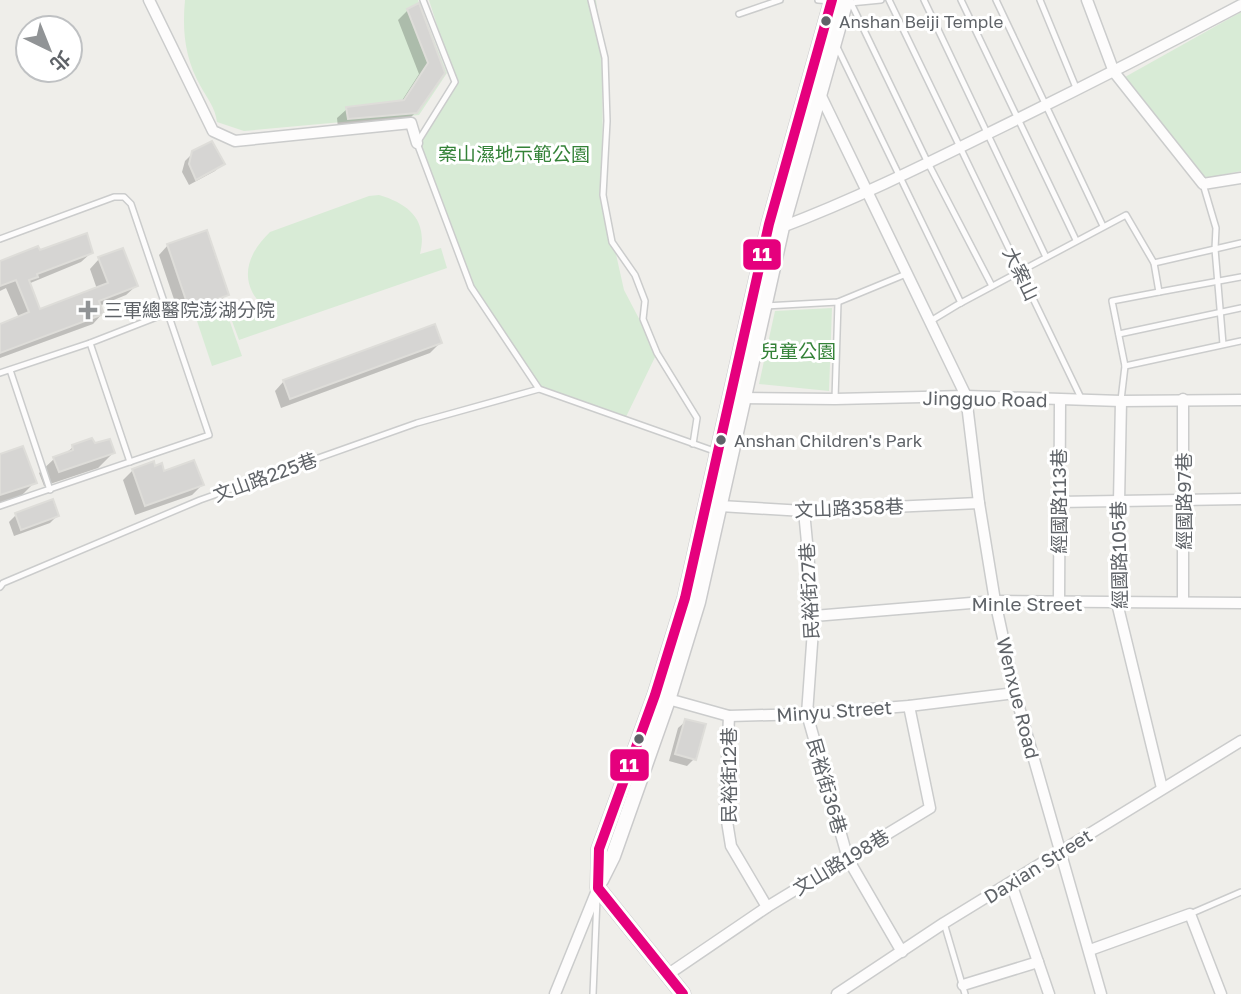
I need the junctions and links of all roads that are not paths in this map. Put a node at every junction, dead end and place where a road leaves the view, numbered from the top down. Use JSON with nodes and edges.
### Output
{"nodes":[{"id":1,"x":149,"y":0,"type":"edge"},
{"id":2,"x":423,"y":0,"type":"edge"},
{"id":3,"x":591,"y":0,"type":"edge"},
{"id":4,"x":780,"y":0,"type":"edge"},
{"id":5,"x":881,"y":0,"type":"edge"},
{"id":6,"x":890,"y":0,"type":"edge"},
{"id":7,"x":924,"y":0,"type":"edge"},
{"id":8,"x":961,"y":0,"type":"edge"},
{"id":9,"x":996,"y":0,"type":"edge"},
{"id":10,"x":1040,"y":0,"type":"edge"},
{"id":11,"x":1087,"y":0,"type":"edge"},
{"id":12,"x":837,"y":1,"type":"edge"},
{"id":13,"x":1241,"y":5,"type":"edge"},
{"id":14,"x":739,"y":14,"type":"dead end"},
{"id":15,"x":834,"y":42,"type":"junction"},
{"id":16,"x":1114,"y":72,"type":"junction"},
{"id":17,"x":1077,"y":90,"type":"junction"},
{"id":18,"x":819,"y":92,"type":"junction"},
{"id":19,"x":1046,"y":105,"type":"junction"},
{"id":20,"x":1018,"y":119,"type":"junction"},
{"id":21,"x":988,"y":134,"type":"junction"},
{"id":22,"x":417,"y":143,"type":"junction"},
{"id":23,"x":961,"y":147,"type":"junction"},
{"id":24,"x":928,"y":163,"type":"junction"},
{"id":25,"x":898,"y":177,"type":"junction"},
{"id":26,"x":1241,"y":177,"type":"edge"},
{"id":27,"x":1203,"y":184,"type":"junction"},
{"id":28,"x":867,"y":192,"type":"junction"},
{"id":29,"x":775,"y":226,"type":"junction"},
{"id":30,"x":1103,"y":226,"type":"junction"},
{"id":31,"x":0,"y":238,"type":"edge"},
{"id":32,"x":1076,"y":240,"type":"junction"},
{"id":33,"x":1241,"y":243,"type":"edge"},
{"id":34,"x":1215,"y":250,"type":"junction"},
{"id":35,"x":1046,"y":257,"type":"junction"},
{"id":36,"x":1154,"y":263,"type":"junction"},
{"id":37,"x":1019,"y":271,"type":"junction"},
{"id":38,"x":906,"y":274,"type":"junction"},
{"id":39,"x":1241,"y":277,"type":"edge"},
{"id":40,"x":1216,"y":283,"type":"junction"},
{"id":41,"x":992,"y":286,"type":"junction"},
{"id":42,"x":1160,"y":292,"type":"junction"},
{"id":43,"x":838,"y":302,"type":"junction"},
{"id":44,"x":961,"y":303,"type":"junction"},
{"id":45,"x":764,"y":306,"type":"junction"},
{"id":46,"x":1241,"y":308,"type":"edge"},
{"id":47,"x":167,"y":313,"type":"junction"},
{"id":48,"x":1220,"y":313,"type":"junction"},
{"id":49,"x":929,"y":322,"type":"junction"},
{"id":50,"x":1119,"y":334,"type":"junction"},
{"id":51,"x":1241,"y":341,"type":"edge"},
{"id":52,"x":90,"y":343,"type":"junction"},
{"id":53,"x":1223,"y":344,"type":"junction"},
{"id":54,"x":1125,"y":366,"type":"junction"},
{"id":55,"x":10,"y":370,"type":"junction"},
{"id":56,"x":0,"y":373,"type":"edge"},
{"id":57,"x":539,"y":389,"type":"junction"},
{"id":58,"x":966,"y":396,"type":"junction"},
{"id":59,"x":736,"y":398,"type":"junction"},
{"id":60,"x":835,"y":399,"type":"junction"},
{"id":61,"x":1060,"y":400,"type":"junction"},
{"id":62,"x":1082,"y":400,"type":"junction"},
{"id":63,"x":1184,"y":400,"type":"junction"},
{"id":64,"x":1241,"y":400,"type":"edge"},
{"id":65,"x":1121,"y":401,"type":"junction"},
{"id":66,"x":693,"y":444,"type":"junction"},
{"id":67,"x":717,"y":452,"type":"junction"},
{"id":68,"x":130,"y":462,"type":"junction"},
{"id":69,"x":50,"y":489,"type":"junction"},
{"id":70,"x":1241,"y":499,"type":"edge"},
{"id":71,"x":1185,"y":500,"type":"junction"},
{"id":72,"x":1058,"y":502,"type":"junction"},
{"id":73,"x":1118,"y":502,"type":"junction"},
{"id":74,"x":979,"y":503,"type":"junction"},
{"id":75,"x":0,"y":506,"type":"edge"},
{"id":76,"x":719,"y":506,"type":"junction"},
{"id":77,"x":804,"y":510,"type":"junction"},
{"id":78,"x":0,"y":587,"type":"edge"},
{"id":79,"x":995,"y":601,"type":"junction"},
{"id":80,"x":1182,"y":602,"type":"junction"},
{"id":81,"x":1059,"y":603,"type":"junction"},
{"id":82,"x":1116,"y":603,"type":"junction"},
{"id":83,"x":1241,"y":603,"type":"edge"},
{"id":84,"x":814,"y":615,"type":"junction"},
{"id":85,"x":1015,"y":693,"type":"junction"},
{"id":86,"x":662,"y":698,"type":"junction"},
{"id":87,"x":909,"y":706,"type":"junction"},
{"id":88,"x":807,"y":714,"type":"junction"},
{"id":89,"x":729,"y":716,"type":"junction"},
{"id":90,"x":1241,"y":741,"type":"edge"},
{"id":91,"x":1162,"y":788,"type":"junction"},
{"id":92,"x":1059,"y":853,"type":"junction"},
{"id":93,"x":848,"y":859,"type":"junction"},
{"id":94,"x":1011,"y":883,"type":"junction"},
{"id":95,"x":598,"y":888,"type":"junction"},
{"id":96,"x":1241,"y":892,"type":"edge"},
{"id":97,"x":767,"y":907,"type":"junction"},
{"id":98,"x":1190,"y":914,"type":"junction"},
{"id":99,"x":944,"y":923,"type":"junction"},
{"id":100,"x":1090,"y":950,"type":"junction"},
{"id":101,"x":902,"y":952,"type":"junction"},
{"id":102,"x":1038,"y":962,"type":"junction"},
{"id":103,"x":667,"y":975,"type":"junction"},
{"id":104,"x":964,"y":990,"type":"edge"},
{"id":105,"x":555,"y":994,"type":"edge"},
{"id":106,"x":593,"y":994,"type":"edge"},
{"id":107,"x":683,"y":994,"type":"edge"},
{"id":108,"x":837,"y":994,"type":"edge"},
{"id":109,"x":1049,"y":994,"type":"edge"},
{"id":110,"x":1101,"y":994,"type":"edge"},
{"id":111,"x":1221,"y":994,"type":"edge"}],
"edges":[{"from":1,"to":22,"type":"street"},
{"from":2,"to":22,"type":"lane"},
{"from":3,"to":66,"type":"lane"},
{"from":4,"to":14,"type":"lane"},
{"from":5,"to":12,"type":"lane"},
{"from":6,"to":23,"type":"lane","name":"大案山"},
{"from":7,"to":21,"type":"lane"},
{"from":8,"to":20,"type":"lane"},
{"from":9,"to":19,"type":"lane"},
{"from":10,"to":17,"type":"lane"},
{"from":11,"to":16,"type":"street"},
{"from":12,"to":15,"type":"main road"},
{"from":12,"to":24,"type":"lane"},
{"from":12,"to":29,"type":"main road"},
{"from":13,"to":16,"type":"street"},
{"from":15,"to":18,"type":"main road"},
{"from":15,"to":25,"type":"lane"},
{"from":16,"to":17,"type":"street"},
{"from":16,"to":27,"type":"street"},
{"from":17,"to":19,"type":"street"},
{"from":18,"to":28,"type":"street"},
{"from":18,"to":29,"type":"main road"},
{"from":19,"to":20,"type":"street"},
{"from":19,"to":30,"type":"lane"},
{"from":20,"to":21,"type":"street"},
{"from":20,"to":32,"type":"lane"},
{"from":21,"to":23,"type":"street"},
{"from":21,"to":35,"type":"lane"},
{"from":22,"to":57,"type":"lane"},
{"from":23,"to":24,"type":"street"},
{"from":23,"to":37,"type":"lane","name":"大案山"},
{"from":24,"to":25,"type":"street"},
{"from":24,"to":41,"type":"lane"},
{"from":25,"to":28,"type":"street"},
{"from":25,"to":44,"type":"lane"},
{"from":26,"to":27,"type":"street"},
{"from":27,"to":34,"type":"lane"},
{"from":28,"to":29,"type":"street"},
{"from":28,"to":38,"type":"street"},
{"from":29,"to":45,"type":"main road"},
{"from":29,"to":59,"type":"main road"},
{"from":30,"to":32,"type":"lane"},
{"from":30,"to":36,"type":"lane"},
{"from":31,"to":47,"type":"lane"},
{"from":32,"to":35,"type":"lane"},
{"from":33,"to":34,"type":"lane"},
{"from":34,"to":36,"type":"lane"},
{"from":34,"to":40,"type":"lane"},
{"from":35,"to":37,"type":"lane"},
{"from":36,"to":42,"type":"lane"},
{"from":37,"to":41,"type":"lane"},
{"from":37,"to":62,"type":"lane","name":"大案山"},
{"from":38,"to":43,"type":"lane"},
{"from":38,"to":49,"type":"street"},
{"from":39,"to":40,"type":"lane"},
{"from":40,"to":42,"type":"lane"},
{"from":40,"to":48,"type":"lane"},
{"from":41,"to":44,"type":"lane"},
{"from":42,"to":50,"type":"lane"},
{"from":43,"to":45,"type":"lane"},
{"from":43,"to":60,"type":"lane"},
{"from":44,"to":49,"type":"lane"},
{"from":45,"to":59,"type":"main road"},
{"from":46,"to":48,"type":"lane"},
{"from":47,"to":52,"type":"lane"},
{"from":47,"to":68,"type":"lane"},
{"from":48,"to":50,"type":"lane"},
{"from":48,"to":53,"type":"lane"},
{"from":49,"to":58,"type":"street"},
{"from":50,"to":54,"type":"lane"},
{"from":51,"to":53,"type":"lane"},
{"from":52,"to":55,"type":"lane"},
{"from":52,"to":68,"type":"lane"},
{"from":53,"to":54,"type":"lane"},
{"from":54,"to":65,"type":"lane"},
{"from":55,"to":56,"type":"lane"},
{"from":55,"to":69,"type":"lane"},
{"from":57,"to":66,"type":"lane"},
{"from":57,"to":78,"type":"lane","name":"文山路225巷"},
{"from":58,"to":60,"type":"street","name":"Jingguo Road"},
{"from":58,"to":61,"type":"street","name":"Jingguo Road"},
{"from":58,"to":74,"type":"street","name":"Wenxue Road"},
{"from":59,"to":60,"type":"street","name":"Jingguo Road"},
{"from":59,"to":67,"type":"main road"},
{"from":59,"to":76,"type":"main road"},
{"from":61,"to":62,"type":"street","name":"Jingguo Road"},
{"from":61,"to":72,"type":"street","name":"經國路113巷"},
{"from":62,"to":65,"type":"street","name":"Jingguo Road"},
{"from":63,"to":64,"type":"street","name":"Jingguo Road"},
{"from":63,"to":65,"type":"street","name":"Jingguo Road"},
{"from":63,"to":71,"type":"street","name":"經國路97巷"},
{"from":65,"to":73,"type":"street","name":"經國路105巷"},
{"from":66,"to":67,"type":"lane"},
{"from":67,"to":86,"type":"main road"},
{"from":68,"to":69,"type":"lane"},
{"from":69,"to":75,"type":"lane"},
{"from":70,"to":71,"type":"street"},
{"from":71,"to":73,"type":"street"},
{"from":71,"to":80,"type":"street","name":"經國路97巷"},
{"from":72,"to":73,"type":"street"},
{"from":72,"to":81,"type":"street","name":"經國路113巷"},
{"from":73,"to":82,"type":"street","name":"經國路105巷"},
{"from":74,"to":77,"type":"street","name":"文山路358巷"},
{"from":74,"to":79,"type":"street","name":"Wenxue Road"},
{"from":76,"to":77,"type":"street","name":"文山路358巷"},
{"from":76,"to":86,"type":"main road"},
{"from":77,"to":84,"type":"street","name":"民裕街27巷"},
{"from":79,"to":81,"type":"street","name":"Minle Street"},
{"from":79,"to":84,"type":"street","name":"Minle Street"},
{"from":79,"to":85,"type":"street","name":"Wenxue Road"},
{"from":80,"to":82,"type":"street","name":"Minle Street"},
{"from":80,"to":83,"type":"street","name":"Minle Street"},
{"from":81,"to":82,"type":"street","name":"Minle Street"},
{"from":82,"to":91,"type":"street","name":"經國路105巷"},
{"from":84,"to":88,"type":"street","name":"民裕街27巷"},
{"from":85,"to":87,"type":"street","name":"Minyu Street"},
{"from":85,"to":92,"type":"street","name":"Wenxue Road"},
{"from":86,"to":89,"type":"street","name":"Minyu Street"},
{"from":86,"to":95,"type":"main road"},
{"from":87,"to":88,"type":"street","name":"Minyu Street"},
{"from":87,"to":93,"type":"street","name":"文山路198巷"},
{"from":88,"to":89,"type":"street","name":"Minyu Street"},
{"from":88,"to":93,"type":"street","name":"民裕街36巷"},
{"from":89,"to":97,"type":"street","name":"民裕街12巷"},
{"from":90,"to":91,"type":"street","name":"Daxian Street"},
{"from":91,"to":92,"type":"street","name":"Daxian Street"},
{"from":92,"to":94,"type":"street","name":"Daxian Street"},
{"from":92,"to":100,"type":"street","name":"Wenxue Road"},
{"from":93,"to":97,"type":"street","name":"文山路198巷"},
{"from":93,"to":101,"type":"street","name":"民裕街36巷"},
{"from":94,"to":99,"type":"street","name":"Daxian Street"},
{"from":94,"to":102,"type":"street"},
{"from":95,"to":103,"type":"main road"},
{"from":95,"to":105,"type":"street"},
{"from":95,"to":106,"type":"lane"},
{"from":96,"to":98,"type":"lane"},
{"from":97,"to":103,"type":"street","name":"文山路198巷"},
{"from":98,"to":100,"type":"street"},
{"from":98,"to":111,"type":"street"},
{"from":99,"to":101,"type":"street","name":"Daxian Street"},
{"from":99,"to":104,"type":"lane"},
{"from":100,"to":110,"type":"street","name":"Wenxue Road"},
{"from":101,"to":108,"type":"street","name":"Daxian Street"},
{"from":102,"to":104,"type":"street"},
{"from":102,"to":109,"type":"street"},
{"from":103,"to":107,"type":"main road"}]}
